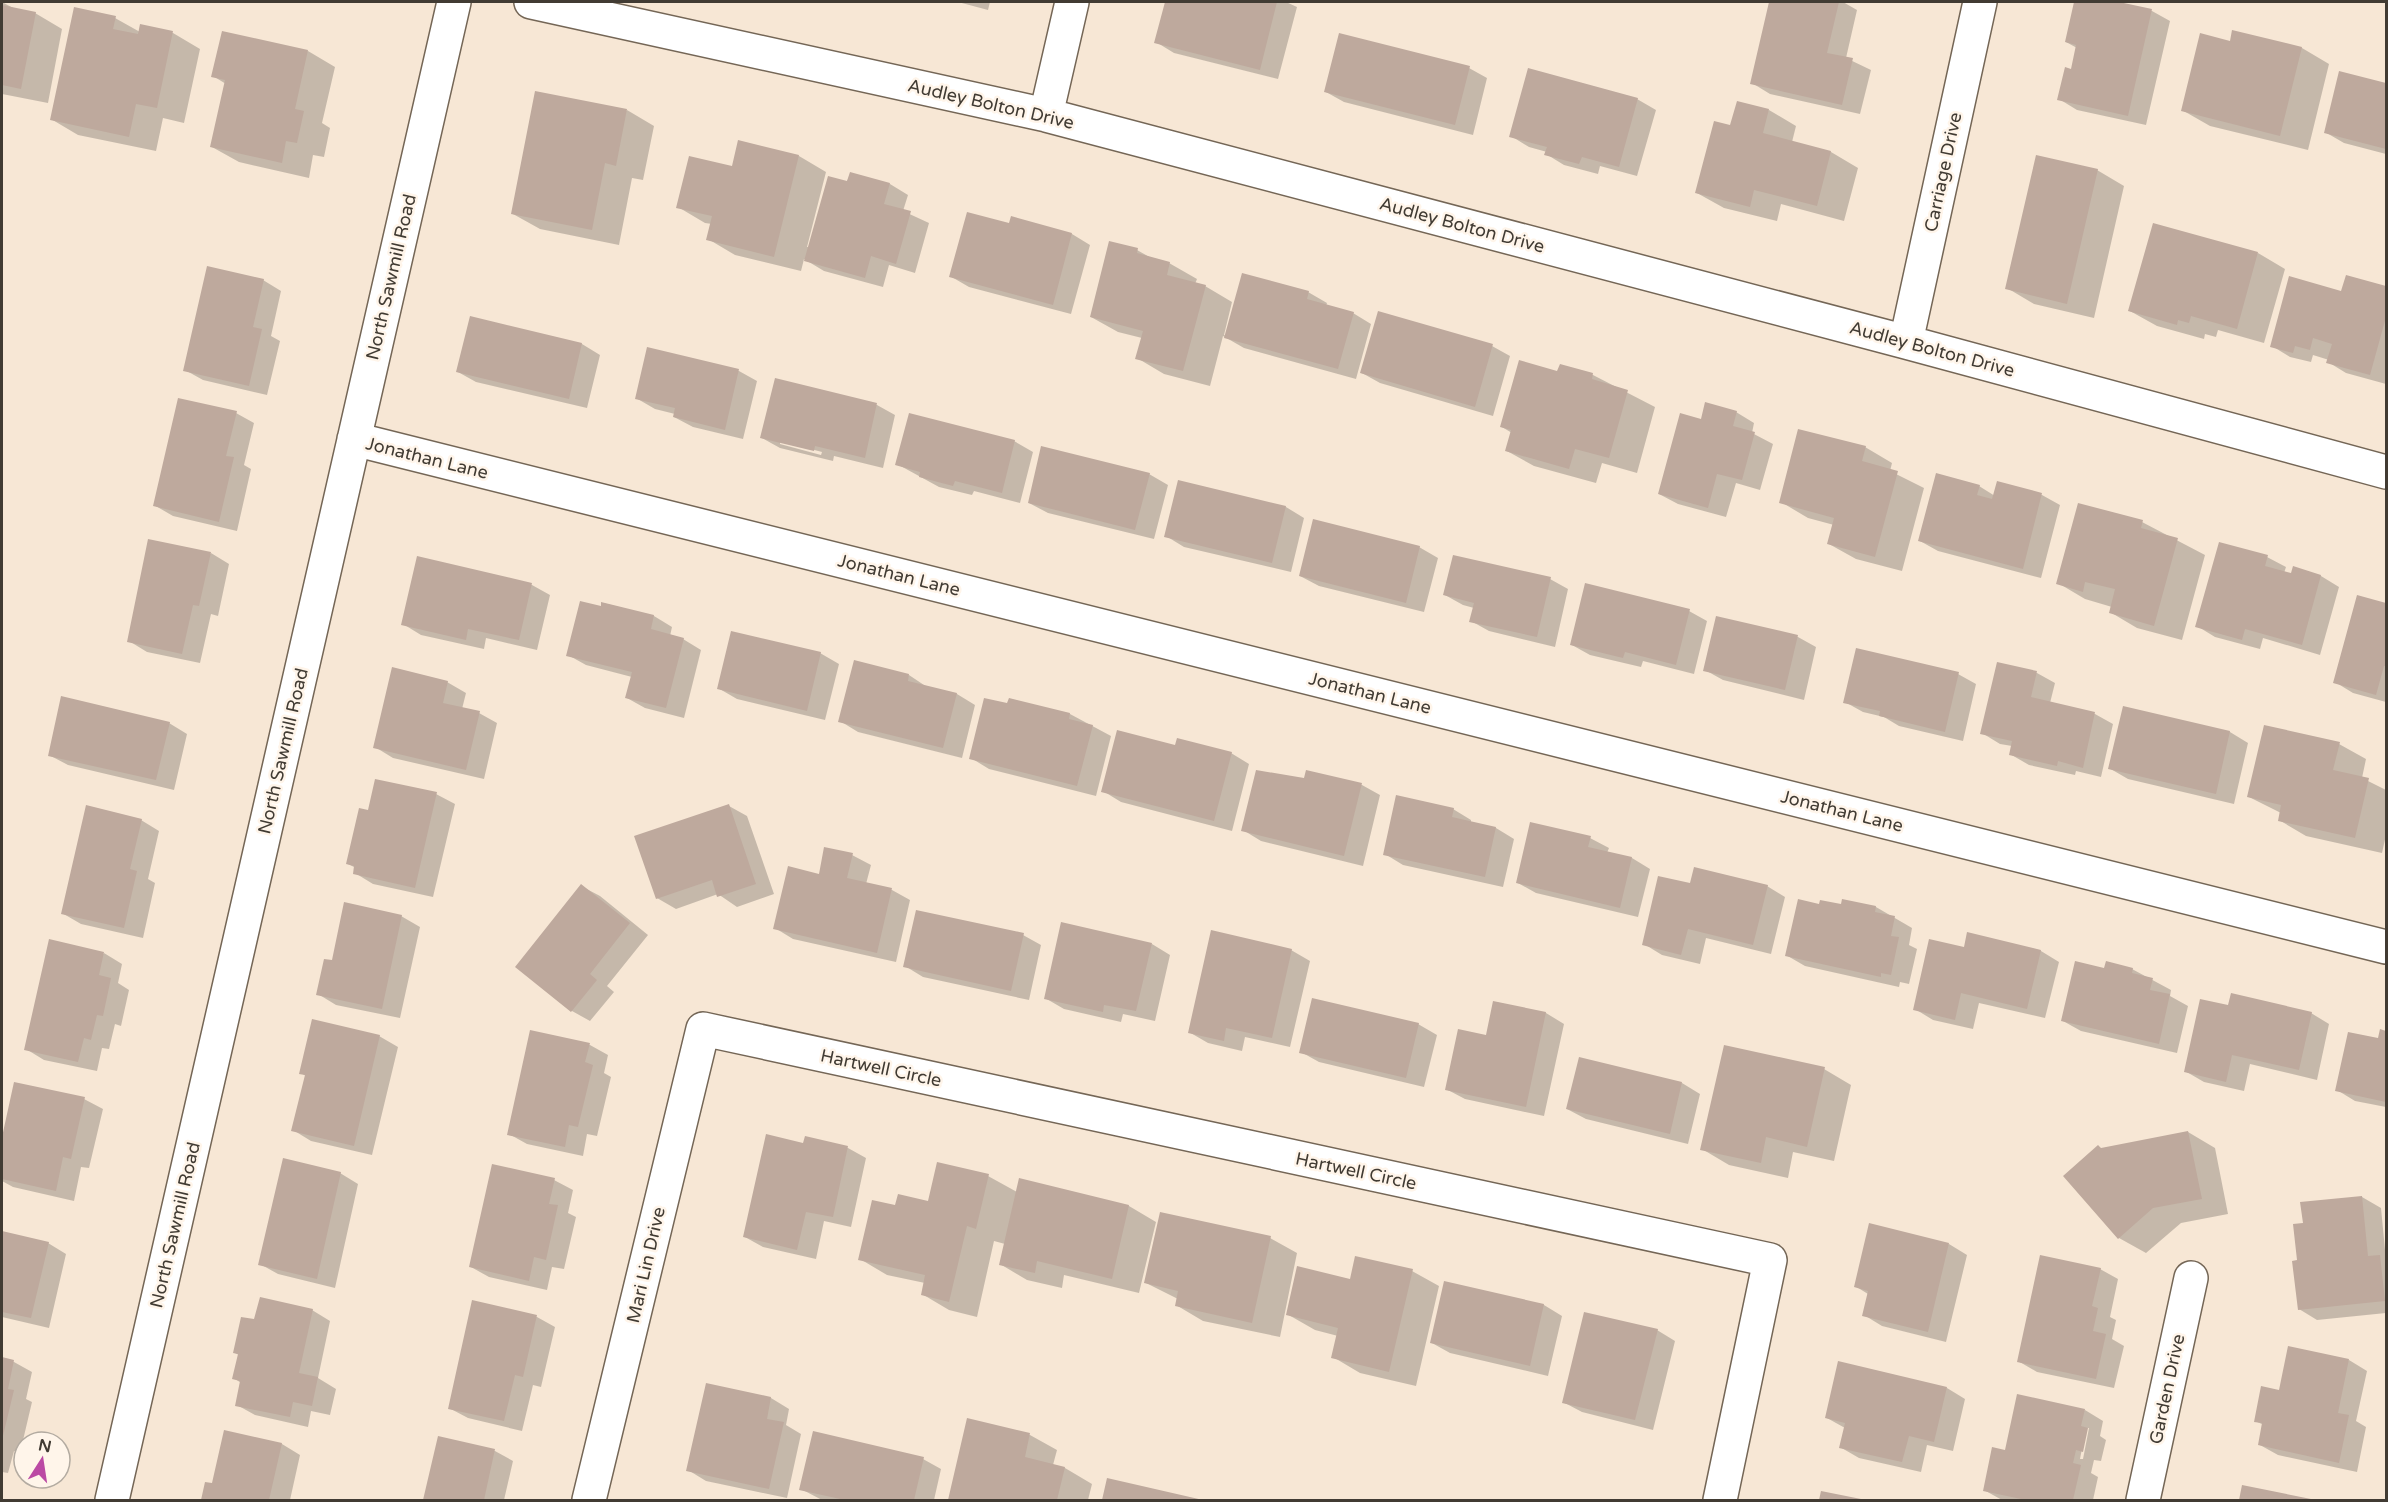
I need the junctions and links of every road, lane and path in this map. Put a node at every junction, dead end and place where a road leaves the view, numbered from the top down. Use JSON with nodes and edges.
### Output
{"nodes":[{"id":1,"x":454,"y":2,"type":"edge"},
{"id":2,"x":531,"y":2,"type":"edge"},
{"id":3,"x":1072,"y":2,"type":"edge"},
{"id":4,"x":1980,"y":2,"type":"edge"},
{"id":5,"x":1046,"y":115,"type":"junction"},
{"id":6,"x":1906,"y":342,"type":"junction"},
{"id":7,"x":354,"y":439,"type":"junction"},
{"id":8,"x":2386,"y":472,"type":"edge"},
{"id":9,"x":2386,"y":947,"type":"edge"},
{"id":10,"x":703,"y":1029,"type":"joint"},
{"id":11,"x":2191,"y":1278,"type":"dead end"},
{"id":12,"x":112,"y":1500,"type":"edge"},
{"id":13,"x":590,"y":1500,"type":"edge"},
{"id":14,"x":1720,"y":1500,"type":"edge"},
{"id":15,"x":2143,"y":1500,"type":"edge"}],
"edges":[{"from":1,"to":7,"type":"street","name":"North Sawmill Road"},
{"from":2,"to":5,"type":"street","name":"Audley Bolton Drive"},
{"from":3,"to":5,"type":"street"},
{"from":4,"to":6,"type":"street","name":"Carriage Drive"},
{"from":5,"to":6,"type":"street","name":"Audley Bolton Drive"},
{"from":6,"to":8,"type":"street","name":"Audley Bolton Drive"},
{"from":7,"to":9,"type":"street","name":"Jonathan Lane"},
{"from":7,"to":12,"type":"street","name":"North Sawmill Road"},
{"from":10,"to":13,"type":"street","name":"Mari Lin Drive"},
{"from":10,"to":14,"type":"street","name":"Hartwell Circle"},
{"from":11,"to":15,"type":"street","name":"Garden Drive"}]}
